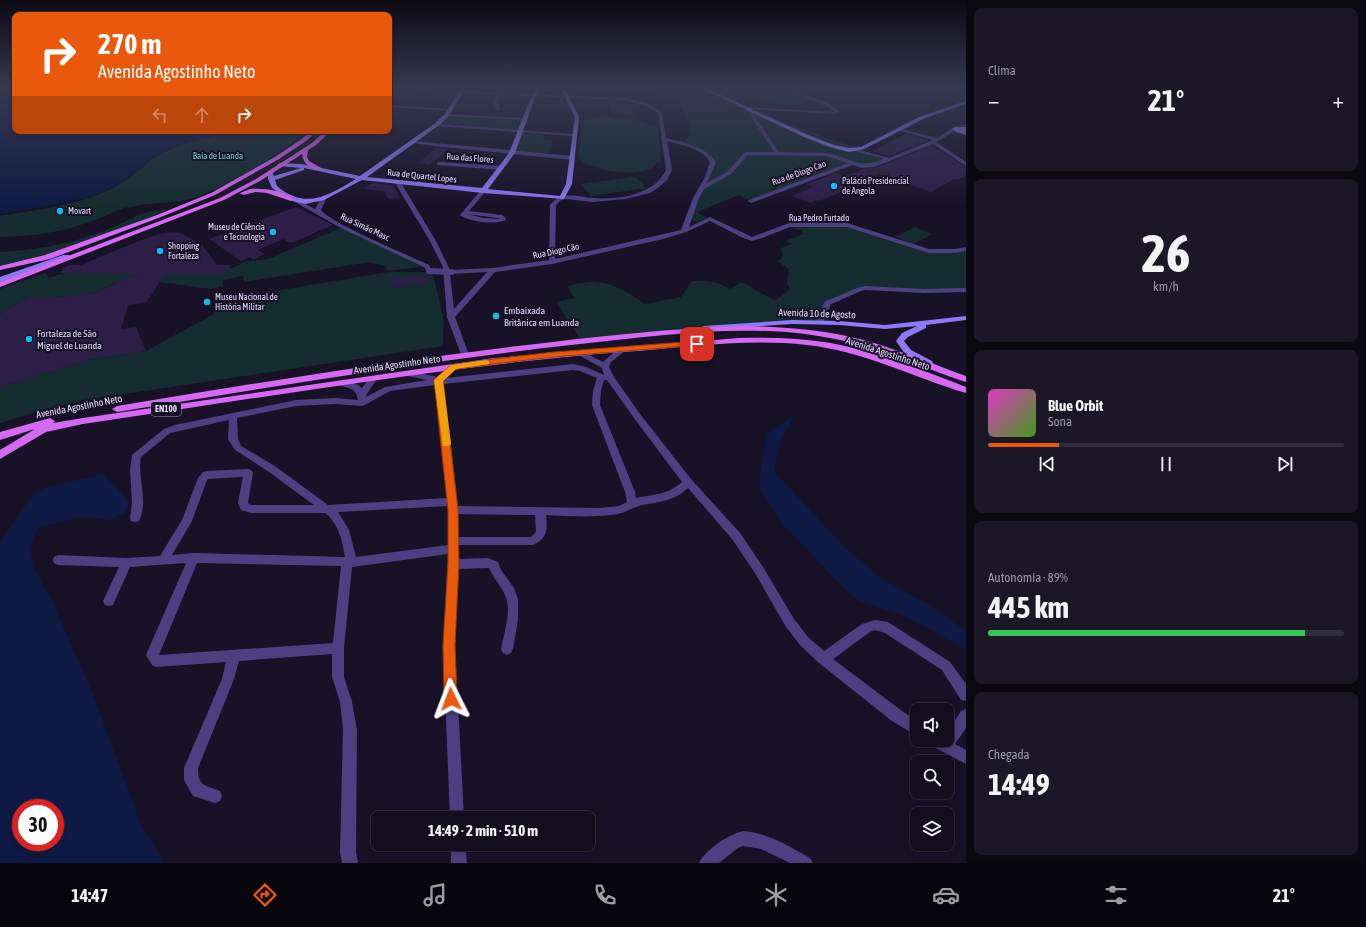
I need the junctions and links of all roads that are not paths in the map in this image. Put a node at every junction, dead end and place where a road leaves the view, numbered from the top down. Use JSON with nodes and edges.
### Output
{"nodes":[{"id":1,"x":433,"y":127,"type":"edge"},
{"id":2,"x":463,"y":127,"type":"edge"},
{"id":3,"x":521,"y":127,"type":"edge"},
{"id":4,"x":575,"y":127,"type":"edge"},
{"id":5,"x":662,"y":127,"type":"edge"},
{"id":6,"x":759,"y":127,"type":"edge"},
{"id":7,"x":790,"y":127,"type":"edge"},
{"id":8,"x":904,"y":127,"type":"edge"},
{"id":9,"x":956,"y":128,"type":"joint"},
{"id":10,"x":899,"y":130,"type":"junction"},
{"id":11,"x":965,"y":131,"type":"edge"},
{"id":12,"x":520,"y":132,"type":"junction"},
{"id":13,"x":311,"y":134,"type":"edge"},
{"id":14,"x":324,"y":134,"type":"edge"},
{"id":15,"x":945,"y":134,"type":"junction"},
{"id":16,"x":574,"y":135,"type":"junction"},
{"id":17,"x":934,"y":141,"type":"junction"},
{"id":18,"x":414,"y":142,"type":"junction"},
{"id":19,"x":664,"y":142,"type":"junction"},
{"id":20,"x":858,"y":149,"type":"junction"},
{"id":21,"x":305,"y":150,"type":"junction"},
{"id":22,"x":512,"y":153,"type":"junction"},
{"id":23,"x":777,"y":153,"type":"junction"},
{"id":24,"x":276,"y":158,"type":"junction"},
{"id":25,"x":572,"y":158,"type":"junction"},
{"id":26,"x":888,"y":159,"type":"junction"},
{"id":27,"x":846,"y":160,"type":"junction"},
{"id":28,"x":854,"y":163,"type":"junction"},
{"id":29,"x":439,"y":164,"type":"dead end"},
{"id":30,"x":966,"y":164,"type":"edge"},
{"id":31,"x":280,"y":165,"type":"junction"},
{"id":32,"x":311,"y":168,"type":"junction"},
{"id":33,"x":501,"y":168,"type":"junction"},
{"id":34,"x":319,"y":169,"type":"junction"},
{"id":35,"x":249,"y":173,"type":"junction"},
{"id":36,"x":271,"y":173,"type":"junction"},
{"id":37,"x":349,"y":177,"type":"junction"},
{"id":38,"x":361,"y":178,"type":"junction"},
{"id":39,"x":398,"y":183,"type":"junction"},
{"id":40,"x":353,"y":184,"type":"junction"},
{"id":41,"x":704,"y":187,"type":"junction"},
{"id":42,"x":483,"y":191,"type":"junction"},
{"id":43,"x":562,"y":198,"type":"junction"},
{"id":44,"x":222,"y":199,"type":"junction"},
{"id":45,"x":323,"y":199,"type":"junction"},
{"id":46,"x":292,"y":200,"type":"junction"},
{"id":47,"x":751,"y":201,"type":"dead end"},
{"id":48,"x":465,"y":212,"type":"junction"},
{"id":49,"x":322,"y":216,"type":"junction"},
{"id":50,"x":688,"y":218,"type":"junction"},
{"id":51,"x":699,"y":224,"type":"junction"},
{"id":52,"x":684,"y":230,"type":"junction"},
{"id":53,"x":966,"y":246,"type":"edge"},
{"id":54,"x":966,"y":249,"type":"edge"},
{"id":55,"x":84,"y":251,"type":"junction"},
{"id":56,"x":954,"y":251,"type":"junction"},
{"id":57,"x":47,"y":258,"type":"junction"},
{"id":58,"x":552,"y":262,"type":"junction"},
{"id":59,"x":0,"y":268,"type":"edge"},
{"id":60,"x":493,"y":270,"type":"junction"},
{"id":61,"x":430,"y":271,"type":"joint"},
{"id":62,"x":0,"y":274,"type":"edge"},
{"id":63,"x":0,"y":280,"type":"edge"},
{"id":64,"x":0,"y":285,"type":"edge"},
{"id":65,"x":966,"y":290,"type":"edge"},
{"id":66,"x":451,"y":318,"type":"junction"},
{"id":67,"x":966,"y":318,"type":"edge"},
{"id":68,"x":820,"y":322,"type":"junction"},
{"id":69,"x":930,"y":323,"type":"junction"},
{"id":70,"x":667,"y":333,"type":"junction"},
{"id":71,"x":622,"y":350,"type":"junction"},
{"id":72,"x":579,"y":353,"type":"junction"},
{"id":73,"x":465,"y":355,"type":"junction"},
{"id":74,"x":454,"y":367,"type":"junction"},
{"id":75,"x":605,"y":367,"type":"junction"},
{"id":76,"x":941,"y":369,"type":"junction"},
{"id":77,"x":410,"y":374,"type":"junction"},
{"id":78,"x":606,"y":378,"type":"junction"},
{"id":79,"x":373,"y":379,"type":"junction"},
{"id":80,"x":966,"y":379,"type":"edge"},
{"id":81,"x":439,"y":381,"type":"junction"},
{"id":82,"x":340,"y":383,"type":"junction"},
{"id":83,"x":966,"y":390,"type":"edge"},
{"id":84,"x":363,"y":398,"type":"junction"},
{"id":85,"x":233,"y":415,"type":"junction"},
{"id":86,"x":0,"y":436,"type":"edge"},
{"id":87,"x":0,"y":455,"type":"edge"},
{"id":88,"x":260,"y":462,"type":"junction"},
{"id":89,"x":248,"y":472,"type":"junction"},
{"id":90,"x":688,"y":482,"type":"junction"},
{"id":91,"x":632,"y":504,"type":"junction"},
{"id":92,"x":453,"y":506,"type":"junction"},
{"id":93,"x":326,"y":509,"type":"junction"},
{"id":94,"x":540,"y":510,"type":"junction"},
{"id":95,"x":135,"y":518,"type":"dead end"},
{"id":96,"x":452,"y":545,"type":"junction"},
{"id":97,"x":194,"y":558,"type":"junction"},
{"id":98,"x":58,"y":560,"type":"dead end"},
{"id":99,"x":163,"y":561,"type":"junction"},
{"id":100,"x":349,"y":562,"type":"junction"},
{"id":101,"x":126,"y":563,"type":"junction"},
{"id":102,"x":453,"y":564,"type":"junction"},
{"id":103,"x":109,"y":601,"type":"dead end"},
{"id":104,"x":338,"y":648,"type":"junction"},
{"id":105,"x":507,"y":649,"type":"dead end"},
{"id":106,"x":234,"y":656,"type":"junction"},
{"id":107,"x":823,"y":659,"type":"junction"},
{"id":108,"x":966,"y":695,"type":"edge"},
{"id":109,"x":966,"y":716,"type":"edge"},
{"id":110,"x":910,"y":725,"type":"edge"},
{"id":111,"x":954,"y":729,"type":"edge"},
{"id":112,"x":948,"y":747,"type":"edge"},
{"id":113,"x":966,"y":757,"type":"edge"},
{"id":114,"x":216,"y":796,"type":"dead end"},
{"id":115,"x":457,"y":811,"type":"edge"},
{"id":116,"x":458,"y":851,"type":"edge"},
{"id":117,"x":350,"y":863,"type":"edge"},
{"id":118,"x":459,"y":863,"type":"edge"},
{"id":119,"x":707,"y":863,"type":"edge"},
{"id":120,"x":805,"y":863,"type":"edge"}],
"edges":[{"from":1,"to":18,"type":"street"},
{"from":2,"to":12,"type":"street"},
{"from":3,"to":12,"type":"street"},
{"from":4,"to":16,"type":"street"},
{"from":5,"to":19,"type":"street"},
{"from":6,"to":23,"type":"street"},
{"from":7,"to":20,"type":"street"},
{"from":8,"to":10,"type":"street"},
{"from":9,"to":11,"type":"street"},
{"from":9,"to":15,"type":"street"},
{"from":10,"to":17,"type":"street"},
{"from":10,"to":20,"type":"street"},
{"from":11,"to":15,"type":"street"},
{"from":12,"to":16,"type":"street"},
{"from":12,"to":22,"type":"street"},
{"from":13,"to":24,"type":"main road"},
{"from":14,"to":21,"type":"main road"},
{"from":15,"to":17,"type":"street"},
{"from":16,"to":25,"type":"street"},
{"from":17,"to":26,"type":"street"},
{"from":17,"to":30,"type":"street"},
{"from":18,"to":22,"type":"street"},
{"from":18,"to":38,"type":"street"},
{"from":19,"to":41,"type":"street"},
{"from":19,"to":43,"type":"street"},
{"from":20,"to":26,"type":"street"},
{"from":20,"to":27,"type":"street"},
{"from":21,"to":31,"type":"main road"},
{"from":21,"to":34,"type":"main road"},
{"from":22,"to":25,"type":"street"},
{"from":22,"to":33,"type":"street"},
{"from":23,"to":27,"type":"street"},
{"from":23,"to":41,"type":"street"},
{"from":24,"to":35,"type":"main road"},
{"from":24,"to":36,"type":"main road"},
{"from":25,"to":43,"type":"street"},
{"from":26,"to":28,"type":"street"},
{"from":27,"to":28,"type":"street"},
{"from":28,"to":47,"type":"street","name":"Rua de Diogo Cao"},
{"from":29,"to":33,"type":"street","name":"Rua das Flores"},
{"from":31,"to":32,"type":"street","name":"Rua de Quartel Lopes"},
{"from":31,"to":36,"type":"main road"},
{"from":32,"to":34,"type":"street","name":"Rua de Quartel Lopes"},
{"from":32,"to":36,"type":"street"},
{"from":33,"to":42,"type":"street"},
{"from":34,"to":37,"type":"street","name":"Rua de Quartel Lopes"},
{"from":35,"to":36,"type":"main road"},
{"from":35,"to":57,"type":"main road"},
{"from":36,"to":44,"type":"main road"},
{"from":36,"to":46,"type":"street"},
{"from":37,"to":38,"type":"street","name":"Rua de Quartel Lopes"},
{"from":37,"to":40,"type":"street"},
{"from":38,"to":39,"type":"street","name":"Rua de Quartel Lopes"},
{"from":38,"to":40,"type":"street"},
{"from":39,"to":42,"type":"street","name":"Rua de Quartel Lopes"},
{"from":39,"to":66,"type":"street"},
{"from":40,"to":45,"type":"street"},
{"from":41,"to":50,"type":"street"},
{"from":42,"to":43,"type":"street","name":"Rua de Quartel Lopes"},
{"from":42,"to":48,"type":"street"},
{"from":43,"to":58,"type":"street"},
{"from":44,"to":46,"type":"main road"},
{"from":44,"to":55,"type":"main road"},
{"from":45,"to":46,"type":"street"},
{"from":45,"to":49,"type":"street"},
{"from":46,"to":49,"type":"street","name":"Rua Simão Masc"},
{"from":48,"to":48,"type":"street"},
{"from":49,"to":61,"type":"street","name":"Rua Simão Masc"},
{"from":50,"to":51,"type":"street"},
{"from":50,"to":52,"type":"street"},
{"from":51,"to":52,"type":"street"},
{"from":51,"to":56,"type":"street","name":"Rua Pedro Furtado"},
{"from":52,"to":58,"type":"street","name":"Rua Diogo Cão"},
{"from":53,"to":56,"type":"street","name":"Rua Pedro Furtado"},
{"from":54,"to":56,"type":"street","name":"Rua Pedro Furtado"},
{"from":55,"to":63,"type":"street"},
{"from":55,"to":64,"type":"main road"},
{"from":57,"to":59,"type":"main road"},
{"from":57,"to":62,"type":"street"},
{"from":58,"to":60,"type":"street","name":"Rua Diogo Cão"},
{"from":60,"to":61,"type":"street","name":"Rua Diogo Cão","bridge":true},
{"from":60,"to":66,"type":"street"},
{"from":65,"to":68,"type":"street"},
{"from":66,"to":73,"type":"street"},
{"from":67,"to":69,"type":"street","name":"Avenida 10 de Agosto"},
{"from":68,"to":69,"type":"street","name":"Avenida 10 de Agosto"},
{"from":68,"to":70,"type":"street","name":"Avenida 10 de Agosto"},
{"from":69,"to":76,"type":"street"},
{"from":70,"to":73,"type":"main road","name":"Avenida Agostinho Neto","number":"EN100"},
{"from":70,"to":76,"type":"main road","name":"Avenida Agostinho Neto","number":"EN100"},
{"from":71,"to":72,"type":"main road","name":"Avenida Agostinho Neto","number":"EN100"},
{"from":71,"to":75,"type":"street"},
{"from":71,"to":83,"type":"main road","name":"Avenida Agostinho Neto","number":"EN100"},
{"from":72,"to":74,"type":"main road","name":"Avenida Agostinho Neto","number":"EN100"},
{"from":72,"to":75,"type":"street"},
{"from":73,"to":86,"type":"main road","name":"Avenida Agostinho Neto","number":"EN100"},
{"from":74,"to":77,"type":"main road","name":"Avenida Agostinho Neto","number":"EN100"},
{"from":74,"to":81,"type":"street"},
{"from":75,"to":78,"type":"street"},
{"from":76,"to":80,"type":"main road","name":"Avenida Agostinho Neto","number":"EN100"},
{"from":77,"to":79,"type":"main road","name":"Avenida Agostinho Neto","number":"EN100"},
{"from":77,"to":81,"type":"street"},
{"from":78,"to":81,"type":"street"},
{"from":78,"to":90,"type":"street"},
{"from":78,"to":91,"type":"street"},
{"from":79,"to":82,"type":"main road","name":"Avenida Agostinho Neto","number":"EN100"},
{"from":79,"to":84,"type":"street"},
{"from":81,"to":84,"type":"street"},
{"from":81,"to":92,"type":"street"},
{"from":82,"to":84,"type":"street"},
{"from":82,"to":87,"type":"main road","name":"Avenida Agostinho Neto","number":"EN100"},
{"from":84,"to":85,"type":"street"},
{"from":85,"to":88,"type":"street"},
{"from":85,"to":95,"type":"street"},
{"from":88,"to":89,"type":"street"},
{"from":88,"to":93,"type":"street"},
{"from":89,"to":93,"type":"street"},
{"from":89,"to":99,"type":"street"},
{"from":90,"to":91,"type":"street"},
{"from":90,"to":107,"type":"street"},
{"from":91,"to":94,"type":"street"},
{"from":92,"to":93,"type":"street"},
{"from":92,"to":94,"type":"street"},
{"from":92,"to":96,"type":"street"},
{"from":93,"to":100,"type":"street"},
{"from":94,"to":96,"type":"street"},
{"from":96,"to":100,"type":"street"},
{"from":96,"to":102,"type":"street"},
{"from":97,"to":99,"type":"street"},
{"from":97,"to":100,"type":"street"},
{"from":97,"to":106,"type":"street"},
{"from":98,"to":101,"type":"street"},
{"from":99,"to":101,"type":"street"},
{"from":100,"to":104,"type":"street"},
{"from":101,"to":103,"type":"street"},
{"from":102,"to":105,"type":"street"},
{"from":102,"to":115,"type":"street"},
{"from":104,"to":106,"type":"street"},
{"from":104,"to":117,"type":"street"},
{"from":106,"to":114,"type":"street"},
{"from":107,"to":108,"type":"street"},
{"from":107,"to":110,"type":"street"},
{"from":109,"to":111,"type":"street"},
{"from":112,"to":113,"type":"street"},
{"from":116,"to":118,"type":"street"},
{"from":119,"to":120,"type":"street"}]}
